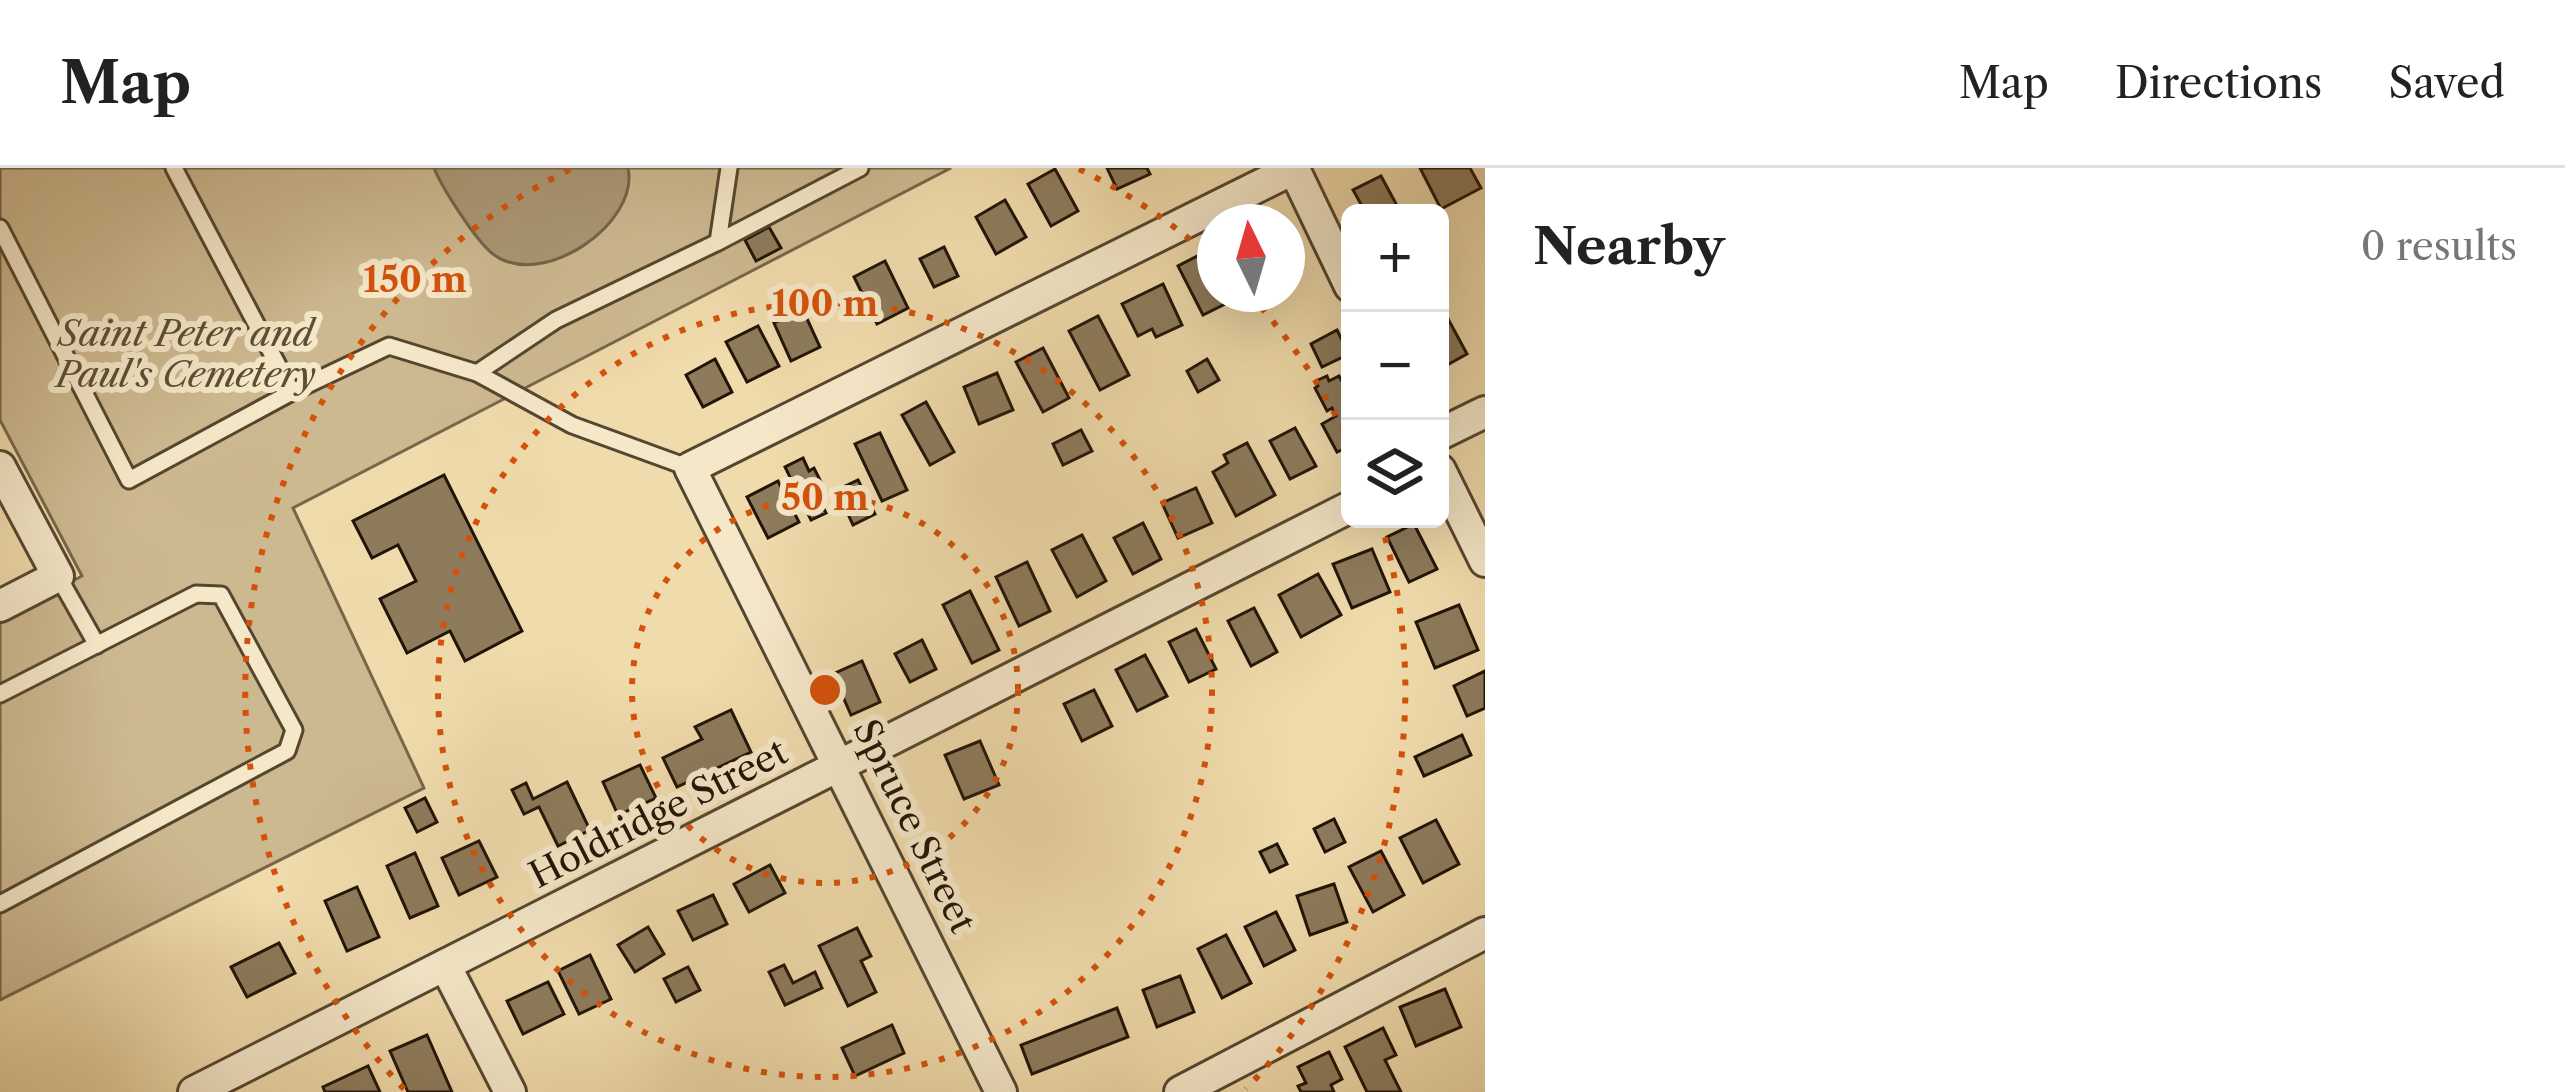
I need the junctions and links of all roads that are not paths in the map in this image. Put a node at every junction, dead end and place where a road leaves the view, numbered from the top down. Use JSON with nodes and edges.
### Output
{"nodes":[{"id":1,"x":175,"y":168,"type":"edge"},
{"id":2,"x":729,"y":168,"type":"edge"},
{"id":3,"x":860,"y":168,"type":"edge"},
{"id":4,"x":1294,"y":168,"type":"edge"},
{"id":5,"x":0,"y":228,"type":"edge"},
{"id":6,"x":718,"y":242,"type":"junction"},
{"id":7,"x":1341,"y":267,"type":"edge"},
{"id":8,"x":477,"y":374,"type":"junction"},
{"id":9,"x":292,"y":392,"type":"junction"},
{"id":10,"x":1485,"y":412,"type":"edge"},
{"id":11,"x":1449,"y":430,"type":"edge"},
{"id":12,"x":0,"y":467,"type":"edge"},
{"id":13,"x":690,"y":468,"type":"junction"},
{"id":14,"x":1449,"y":488,"type":"edge"},
{"id":15,"x":1341,"y":512,"type":"edge"},
{"id":16,"x":1485,"y":561,"type":"edge"},
{"id":17,"x":58,"y":576,"type":"junction"},
{"id":18,"x":0,"y":606,"type":"edge"},
{"id":19,"x":97,"y":644,"type":"junction"},
{"id":20,"x":0,"y":694,"type":"edge"},
{"id":21,"x":841,"y":764,"type":"junction"},
{"id":22,"x":0,"y":904,"type":"edge"},
{"id":23,"x":1485,"y":933,"type":"edge"},
{"id":24,"x":445,"y":965,"type":"junction"},
{"id":25,"x":194,"y":1092,"type":"edge"},
{"id":26,"x":510,"y":1092,"type":"edge"},
{"id":27,"x":1001,"y":1092,"type":"edge"},
{"id":28,"x":1180,"y":1092,"type":"edge"}],
"edges":[{"from":1,"to":9,"type":"lane"},
{"from":2,"to":6,"type":"lane"},
{"from":3,"to":6,"type":"lane"},
{"from":4,"to":7,"type":"street"},
{"from":4,"to":13,"type":"street"},
{"from":5,"to":9,"type":"lane"},
{"from":6,"to":8,"type":"lane"},
{"from":8,"to":9,"type":"lane"},
{"from":8,"to":13,"type":"lane"},
{"from":10,"to":11,"type":"street"},
{"from":12,"to":17,"type":"street"},
{"from":13,"to":21,"type":"street","name":"Spruce Street"},
{"from":14,"to":16,"type":"street"},
{"from":15,"to":21,"type":"street","name":"Holdridge Street"},
{"from":17,"to":18,"type":"street"},
{"from":17,"to":19,"type":"lane"},
{"from":19,"to":20,"type":"lane"},
{"from":19,"to":22,"type":"lane"},
{"from":21,"to":24,"type":"street","name":"Holdridge Street"},
{"from":21,"to":27,"type":"street","name":"Spruce Street"},
{"from":23,"to":28,"type":"street"},
{"from":24,"to":25,"type":"street","name":"Holdridge Street"},
{"from":24,"to":26,"type":"street"}]}
